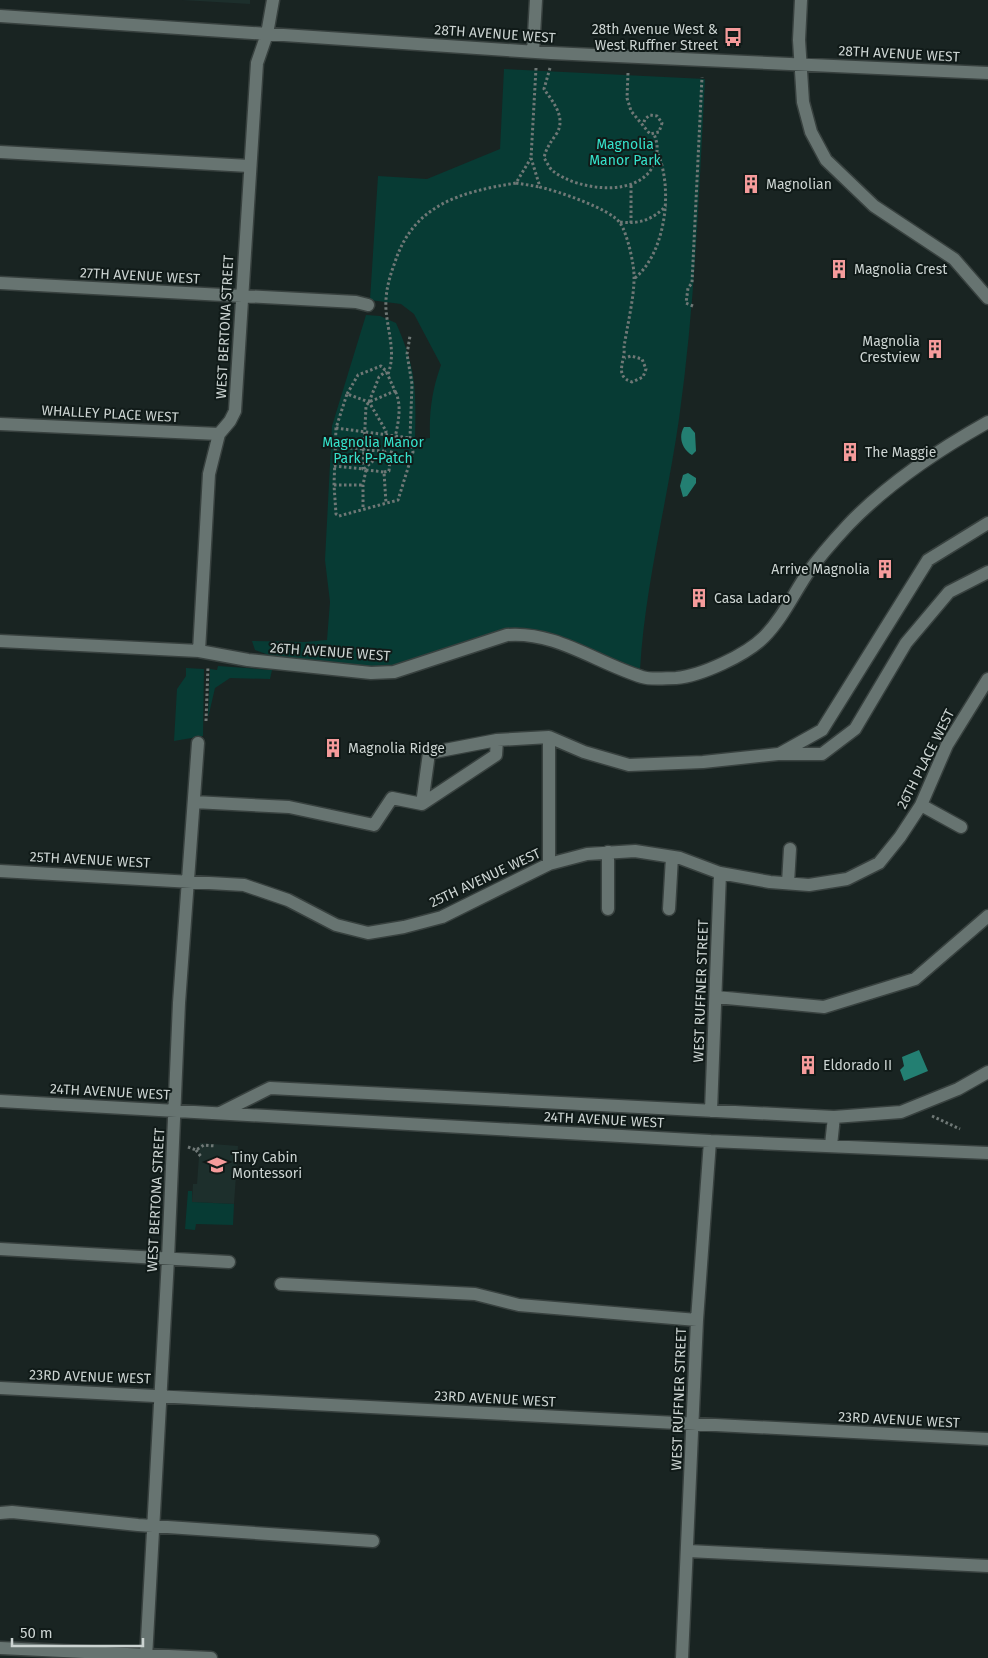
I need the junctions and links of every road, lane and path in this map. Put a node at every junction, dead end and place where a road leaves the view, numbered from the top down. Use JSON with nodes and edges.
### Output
{"nodes":[{"id":1,"x":273,"y":0,"type":"edge"},
{"id":2,"x":536,"y":0,"type":"edge"},
{"id":3,"x":801,"y":0,"type":"edge"},
{"id":4,"x":0,"y":16,"type":"edge"},
{"id":5,"x":267,"y":34,"type":"junction"},
{"id":6,"x":533,"y":52,"type":"junction"},
{"id":7,"x":800,"y":64,"type":"junction"},
{"id":8,"x":536,"y":68,"type":"dead end"},
{"id":9,"x":550,"y":68,"type":"dead end"},
{"id":10,"x":628,"y":73,"type":"dead end"},
{"id":11,"x":988,"y":73,"type":"edge"},
{"id":12,"x":702,"y":77,"type":"dead end"},
{"id":13,"x":643,"y":125,"type":"junction"},
{"id":14,"x":654,"y":134,"type":"junction"},
{"id":15,"x":0,"y":152,"type":"edge"},
{"id":16,"x":657,"y":153,"type":"junction"},
{"id":17,"x":531,"y":158,"type":"junction"},
{"id":18,"x":249,"y":166,"type":"junction"},
{"id":19,"x":516,"y":183,"type":"junction"},
{"id":20,"x":631,"y":185,"type":"junction"},
{"id":21,"x":540,"y":187,"type":"junction"},
{"id":22,"x":666,"y":205,"type":"junction"},
{"id":23,"x":620,"y":222,"type":"junction"},
{"id":24,"x":631,"y":223,"type":"junction"},
{"id":25,"x":634,"y":278,"type":"junction"},
{"id":26,"x":0,"y":283,"type":"edge"},
{"id":27,"x":242,"y":296,"type":"junction"},
{"id":28,"x":988,"y":298,"type":"edge"},
{"id":29,"x":368,"y":305,"type":"dead end"},
{"id":30,"x":693,"y":306,"type":"dead end"},
{"id":31,"x":410,"y":336,"type":"dead end"},
{"id":32,"x":625,"y":358,"type":"junction"},
{"id":33,"x":387,"y":372,"type":"junction"},
{"id":34,"x":395,"y":391,"type":"junction"},
{"id":35,"x":347,"y":394,"type":"junction"},
{"id":36,"x":369,"y":402,"type":"junction"},
{"id":37,"x":988,"y":422,"type":"edge"},
{"id":38,"x":0,"y":424,"type":"edge"},
{"id":39,"x":336,"y":428,"type":"junction"},
{"id":40,"x":363,"y":432,"type":"junction"},
{"id":41,"x":219,"y":434,"type":"junction"},
{"id":42,"x":385,"y":436,"type":"junction"},
{"id":43,"x":394,"y":437,"type":"junction"},
{"id":44,"x":410,"y":438,"type":"junction"},
{"id":45,"x":335,"y":447,"type":"junction"},
{"id":46,"x":362,"y":450,"type":"junction"},
{"id":47,"x":384,"y":451,"type":"junction"},
{"id":48,"x":390,"y":458,"type":"junction"},
{"id":49,"x":334,"y":466,"type":"junction"},
{"id":50,"x":364,"y":469,"type":"junction"},
{"id":51,"x":384,"y":472,"type":"junction"},
{"id":52,"x":334,"y":485,"type":"junction"},
{"id":53,"x":363,"y":485,"type":"junction"},
{"id":54,"x":386,"y":503,"type":"junction"},
{"id":55,"x":363,"y":509,"type":"junction"},
{"id":56,"x":988,"y":523,"type":"edge"},
{"id":57,"x":988,"y":572,"type":"edge"},
{"id":58,"x":0,"y":641,"type":"edge"},
{"id":59,"x":199,"y":651,"type":"junction"},
{"id":60,"x":208,"y":666,"type":"dead end"},
{"id":61,"x":988,"y":679,"type":"edge"},
{"id":62,"x":206,"y":721,"type":"dead end"},
{"id":63,"x":549,"y":737,"type":"junction"},
{"id":64,"x":497,"y":740,"type":"junction"},
{"id":65,"x":198,"y":743,"type":"dead end"},
{"id":66,"x":778,"y":754,"type":"junction"},
{"id":67,"x":194,"y":802,"type":"junction"},
{"id":68,"x":422,"y":804,"type":"junction"},
{"id":69,"x":921,"y":805,"type":"junction"},
{"id":70,"x":961,"y":827,"type":"dead end"},
{"id":71,"x":790,"y":849,"type":"dead end"},
{"id":72,"x":608,"y":852,"type":"junction"},
{"id":73,"x":672,"y":857,"type":"junction"},
{"id":74,"x":549,"y":864,"type":"junction"},
{"id":75,"x":0,"y":870,"type":"edge"},
{"id":76,"x":720,"y":873,"type":"junction"},
{"id":77,"x":189,"y":880,"type":"junction"},
{"id":78,"x":788,"y":883,"type":"junction"},
{"id":79,"x":608,"y":908,"type":"dead end"},
{"id":80,"x":670,"y":909,"type":"dead end"},
{"id":81,"x":988,"y":916,"type":"edge"},
{"id":82,"x":716,"y":997,"type":"junction"},
{"id":83,"x":988,"y":1072,"type":"edge"},
{"id":84,"x":0,"y":1100,"type":"edge"},
{"id":85,"x":175,"y":1111,"type":"junction"},
{"id":86,"x":710,"y":1111,"type":"junction"},
{"id":87,"x":218,"y":1114,"type":"junction"},
{"id":88,"x":932,"y":1116,"type":"dead end"},
{"id":89,"x":834,"y":1117,"type":"junction"},
{"id":90,"x":960,"y":1129,"type":"dead end"},
{"id":91,"x":710,"y":1141,"type":"junction"},
{"id":92,"x":831,"y":1145,"type":"junction"},
{"id":93,"x":215,"y":1146,"type":"dead end"},
{"id":94,"x":188,"y":1147,"type":"dead end"},
{"id":95,"x":196,"y":1150,"type":"junction"},
{"id":96,"x":988,"y":1153,"type":"edge"},
{"id":97,"x":202,"y":1158,"type":"dead end"},
{"id":98,"x":0,"y":1249,"type":"edge"},
{"id":99,"x":168,"y":1259,"type":"junction"},
{"id":100,"x":230,"y":1262,"type":"dead end"},
{"id":101,"x":281,"y":1284,"type":"dead end"},
{"id":102,"x":697,"y":1320,"type":"junction"},
{"id":103,"x":0,"y":1388,"type":"edge"},
{"id":104,"x":161,"y":1395,"type":"junction"},
{"id":105,"x":693,"y":1425,"type":"junction"},
{"id":106,"x":988,"y":1440,"type":"edge"},
{"id":107,"x":0,"y":1514,"type":"edge"},
{"id":108,"x":154,"y":1526,"type":"junction"},
{"id":109,"x":373,"y":1540,"type":"dead end"},
{"id":110,"x":688,"y":1551,"type":"junction"},
{"id":111,"x":988,"y":1566,"type":"edge"},
{"id":112,"x":0,"y":1648,"type":"edge"},
{"id":113,"x":146,"y":1657,"type":"edge"},
{"id":114,"x":211,"y":1658,"type":"edge"},
{"id":115,"x":682,"y":1658,"type":"edge"}],
"edges":[{"from":1,"to":5,"type":"street","name":"WEST BERTONA STREET"},
{"from":2,"to":6,"type":"street"},
{"from":3,"to":7,"type":"street"},
{"from":4,"to":5,"type":"street","name":"28TH AVENUE WEST"},
{"from":5,"to":6,"type":"street","name":"28TH AVENUE WEST"},
{"from":5,"to":18,"type":"street","name":"WEST BERTONA STREET"},
{"from":6,"to":7,"type":"street","name":"28TH AVENUE WEST"},
{"from":7,"to":11,"type":"street","name":"28TH AVENUE WEST"},
{"from":7,"to":28,"type":"street"},
{"from":8,"to":17,"type":"path"},
{"from":9,"to":20,"type":"path"},
{"from":10,"to":13,"type":"path"},
{"from":12,"to":30,"type":"path"},
{"from":13,"to":14,"type":"path"},
{"from":13,"to":14,"type":"path"},
{"from":14,"to":16,"type":"path"},
{"from":15,"to":18,"type":"street"},
{"from":16,"to":20,"type":"path"},
{"from":16,"to":22,"type":"path"},
{"from":17,"to":19,"type":"path"},
{"from":17,"to":21,"type":"path"},
{"from":18,"to":27,"type":"street","name":"WEST BERTONA STREET"},
{"from":19,"to":21,"type":"path"},
{"from":19,"to":33,"type":"path"},
{"from":20,"to":24,"type":"path"},
{"from":21,"to":23,"type":"path"},
{"from":22,"to":24,"type":"path"},
{"from":22,"to":25,"type":"path"},
{"from":23,"to":24,"type":"path"},
{"from":23,"to":25,"type":"path"},
{"from":25,"to":32,"type":"path"},
{"from":26,"to":27,"type":"street","name":"27TH AVENUE WEST"},
{"from":27,"to":29,"type":"street","name":"27TH AVENUE WEST"},
{"from":27,"to":41,"type":"street","name":"WEST BERTONA STREET"},
{"from":31,"to":44,"type":"path"},
{"from":32,"to":32,"type":"path"},
{"from":33,"to":34,"type":"path"},
{"from":33,"to":35,"type":"path"},
{"from":33,"to":36,"type":"path"},
{"from":34,"to":36,"type":"path"},
{"from":34,"to":43,"type":"path"},
{"from":35,"to":36,"type":"path"},
{"from":35,"to":39,"type":"path"},
{"from":36,"to":40,"type":"path"},
{"from":36,"to":42,"type":"path"},
{"from":37,"to":59,"type":"street","name":"26TH AVENUE WEST"},
{"from":38,"to":41,"type":"street","name":"WHALLEY PLACE WEST"},
{"from":39,"to":40,"type":"path"},
{"from":39,"to":45,"type":"path"},
{"from":40,"to":42,"type":"path"},
{"from":40,"to":46,"type":"path"},
{"from":41,"to":59,"type":"street","name":"WEST BERTONA STREET"},
{"from":42,"to":43,"type":"path"},
{"from":42,"to":47,"type":"path"},
{"from":43,"to":44,"type":"path"},
{"from":43,"to":48,"type":"path"},
{"from":44,"to":54,"type":"path"},
{"from":45,"to":46,"type":"path"},
{"from":45,"to":49,"type":"path"},
{"from":46,"to":47,"type":"path"},
{"from":46,"to":50,"type":"path"},
{"from":47,"to":48,"type":"path"},
{"from":47,"to":50,"type":"path"},
{"from":48,"to":51,"type":"path"},
{"from":49,"to":50,"type":"path"},
{"from":49,"to":52,"type":"path"},
{"from":50,"to":51,"type":"path"},
{"from":50,"to":53,"type":"path"},
{"from":51,"to":54,"type":"path"},
{"from":52,"to":53,"type":"path"},
{"from":52,"to":55,"type":"path"},
{"from":53,"to":55,"type":"path"},
{"from":54,"to":55,"type":"path"},
{"from":56,"to":66,"type":"street"},
{"from":57,"to":66,"type":"street"},
{"from":58,"to":59,"type":"street","name":"26TH AVENUE WEST"},
{"from":60,"to":62,"type":"path"},
{"from":61,"to":69,"type":"street","name":"26TH PLACE WEST"},
{"from":63,"to":64,"type":"street"},
{"from":63,"to":66,"type":"street"},
{"from":63,"to":74,"type":"street"},
{"from":64,"to":68,"type":"street"},
{"from":64,"to":68,"type":"street"},
{"from":65,"to":67,"type":"street","name":"WEST BERTONA STREET"},
{"from":67,"to":68,"type":"street"},
{"from":67,"to":77,"type":"street","name":"WEST BERTONA STREET"},
{"from":69,"to":70,"type":"street"},
{"from":69,"to":78,"type":"street","name":"26TH PLACE WEST"},
{"from":71,"to":78,"type":"street"},
{"from":72,"to":73,"type":"street","name":"25TH AVENUE WEST"},
{"from":72,"to":74,"type":"street","name":"25TH AVENUE WEST"},
{"from":72,"to":79,"type":"street"},
{"from":73,"to":76,"type":"street","name":"25TH AVENUE WEST"},
{"from":73,"to":80,"type":"street"},
{"from":74,"to":77,"type":"street","name":"25TH AVENUE WEST"},
{"from":75,"to":77,"type":"street","name":"25TH AVENUE WEST"},
{"from":76,"to":78,"type":"street","name":"26TH PLACE WEST"},
{"from":76,"to":82,"type":"street","name":"WEST RUFFNER STREET"},
{"from":77,"to":85,"type":"street","name":"WEST BERTONA STREET"},
{"from":81,"to":82,"type":"street"},
{"from":82,"to":86,"type":"street","name":"WEST RUFFNER STREET"},
{"from":83,"to":89,"type":"street","name":"24TH AVENUE WEST"},
{"from":84,"to":85,"type":"street","name":"24TH AVENUE WEST"},
{"from":85,"to":87,"type":"street","name":"24TH AVENUE WEST"},
{"from":85,"to":99,"type":"street","name":"WEST BERTONA STREET"},
{"from":86,"to":87,"type":"street","name":"24TH AVENUE WEST"},
{"from":86,"to":89,"type":"street","name":"24TH AVENUE WEST"},
{"from":87,"to":91,"type":"street","name":"24TH AVENUE WEST"},
{"from":88,"to":90,"type":"path"},
{"from":89,"to":92,"type":"street"},
{"from":91,"to":92,"type":"street","name":"24TH AVENUE WEST"},
{"from":91,"to":102,"type":"street","name":"WEST RUFFNER STREET"},
{"from":92,"to":96,"type":"street","name":"24TH AVENUE WEST"},
{"from":93,"to":95,"type":"path"},
{"from":94,"to":95,"type":"path"},
{"from":95,"to":97,"type":"path"},
{"from":98,"to":99,"type":"street"},
{"from":99,"to":100,"type":"street"},
{"from":99,"to":104,"type":"street","name":"WEST BERTONA STREET"},
{"from":101,"to":102,"type":"street"},
{"from":102,"to":105,"type":"street","name":"WEST RUFFNER STREET"},
{"from":103,"to":104,"type":"street","name":"23RD AVENUE WEST"},
{"from":104,"to":105,"type":"street","name":"23RD AVENUE WEST"},
{"from":104,"to":108,"type":"street","name":"WEST BERTONA STREET"},
{"from":105,"to":106,"type":"street","name":"23RD AVENUE WEST"},
{"from":105,"to":110,"type":"street","name":"WEST RUFFNER STREET"},
{"from":107,"to":108,"type":"street"},
{"from":108,"to":109,"type":"street"},
{"from":108,"to":113,"type":"street","name":"WEST BERTONA STREET"},
{"from":110,"to":111,"type":"street"},
{"from":110,"to":115,"type":"street","name":"WEST RUFFNER STREET"},
{"from":112,"to":113,"type":"street"},
{"from":113,"to":114,"type":"street"}]}
